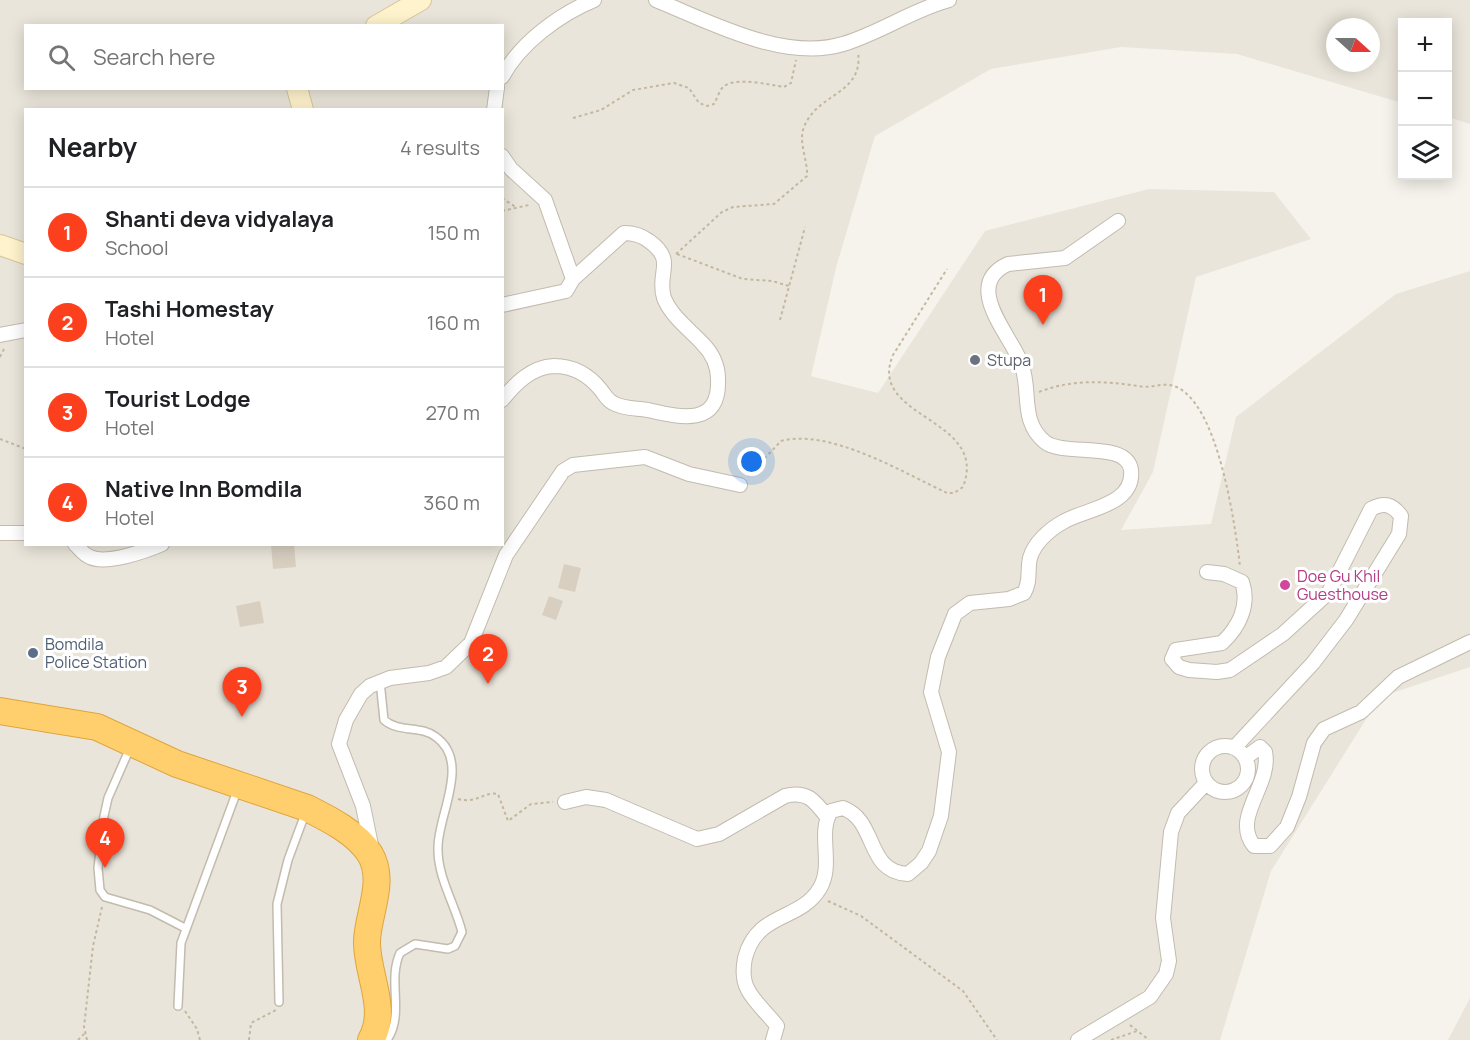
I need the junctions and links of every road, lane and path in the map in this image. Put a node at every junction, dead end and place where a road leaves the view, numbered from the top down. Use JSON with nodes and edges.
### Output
{"nodes":[{"id":1,"x":421,"y":0,"type":"edge"},
{"id":2,"x":594,"y":0,"type":"edge"},
{"id":3,"x":656,"y":0,"type":"edge"},
{"id":4,"x":949,"y":0,"type":"edge"},
{"id":5,"x":379,"y":24,"type":"edge"},
{"id":6,"x":856,"y":39,"type":"junction"},
{"id":7,"x":798,"y":49,"type":"junction"},
{"id":8,"x":504,"y":74,"type":"edge"},
{"id":9,"x":298,"y":90,"type":"edge"},
{"id":10,"x":497,"y":90,"type":"edge"},
{"id":11,"x":302,"y":108,"type":"edge"},
{"id":12,"x":494,"y":108,"type":"edge"},
{"id":13,"x":573,"y":118,"type":"dead end"},
{"id":14,"x":504,"y":159,"type":"edge"},
{"id":15,"x":504,"y":199,"type":"edge"},
{"id":16,"x":545,"y":200,"type":"junction"},
{"id":17,"x":517,"y":208,"type":"junction"},
{"id":18,"x":504,"y":211,"type":"edge"},
{"id":19,"x":1118,"y":221,"type":"dead end"},
{"id":20,"x":805,"y":227,"type":"dead end"},
{"id":21,"x":0,"y":245,"type":"edge"},
{"id":22,"x":24,"y":253,"type":"edge"},
{"id":23,"x":677,"y":254,"type":"junction"},
{"id":24,"x":666,"y":265,"type":"junction"},
{"id":25,"x":947,"y":269,"type":"dead end"},
{"id":26,"x":573,"y":279,"type":"junction"},
{"id":27,"x":789,"y":286,"type":"junction"},
{"id":28,"x":504,"y":305,"type":"edge"},
{"id":29,"x":780,"y":320,"type":"dead end"},
{"id":30,"x":24,"y":330,"type":"edge"},
{"id":31,"x":0,"y":334,"type":"edge"},
{"id":32,"x":1025,"y":397,"type":"junction"},
{"id":33,"x":504,"y":398,"type":"edge"},
{"id":34,"x":0,"y":439,"type":"edge"},
{"id":35,"x":24,"y":448,"type":"edge"},
{"id":36,"x":740,"y":485,"type":"joint"},
{"id":37,"x":0,"y":533,"type":"edge"},
{"id":38,"x":24,"y":533,"type":"edge"},
{"id":39,"x":77,"y":546,"type":"edge"},
{"id":40,"x":157,"y":546,"type":"edge"},
{"id":41,"x":1207,"y":572,"type":"dead end"},
{"id":42,"x":1242,"y":582,"type":"junction"},
{"id":43,"x":1470,"y":642,"type":"edge"},
{"id":44,"x":380,"y":681,"type":"junction"},
{"id":45,"x":0,"y":711,"type":"edge"},
{"id":46,"x":132,"y":743,"type":"junction"},
{"id":47,"x":1234,"y":748,"type":"junction"},
{"id":48,"x":1245,"y":758,"type":"junction"},
{"id":49,"x":1206,"y":783,"type":"junction"},
{"id":50,"x":239,"y":786,"type":"junction"},
{"id":51,"x":450,"y":796,"type":"junction"},
{"id":52,"x":565,"y":802,"type":"joint"},
{"id":53,"x":307,"y":808,"type":"junction"},
{"id":54,"x":828,"y":817,"type":"junction"},
{"id":55,"x":376,"y":870,"type":"junction"},
{"id":56,"x":814,"y":896,"type":"junction"},
{"id":57,"x":105,"y":897,"type":"junction"},
{"id":58,"x":185,"y":928,"type":"junction"},
{"id":59,"x":279,"y":1002,"type":"joint"},
{"id":60,"x":178,"y":1006,"type":"joint"},
{"id":61,"x":1113,"y":1018,"type":"junction"},
{"id":62,"x":1138,"y":1031,"type":"junction"},
{"id":63,"x":84,"y":1034,"type":"junction"},
{"id":64,"x":78,"y":1040,"type":"edge"},
{"id":65,"x":87,"y":1040,"type":"edge"},
{"id":66,"x":200,"y":1040,"type":"edge"},
{"id":67,"x":249,"y":1040,"type":"edge"},
{"id":68,"x":371,"y":1040,"type":"edge"},
{"id":69,"x":387,"y":1040,"type":"edge"},
{"id":70,"x":773,"y":1040,"type":"edge"},
{"id":71,"x":997,"y":1040,"type":"edge"},
{"id":72,"x":1078,"y":1040,"type":"edge"},
{"id":73,"x":1111,"y":1040,"type":"edge"},
{"id":74,"x":1149,"y":1040,"type":"edge"}],
"edges":[{"from":1,"to":5,"type":"street"},
{"from":2,"to":8,"type":"street"},
{"from":3,"to":7,"type":"street"},
{"from":4,"to":6,"type":"street"},
{"from":6,"to":7,"type":"street"},
{"from":6,"to":23,"type":"path"},
{"from":7,"to":13,"type":"path"},
{"from":9,"to":11,"type":"street"},
{"from":10,"to":12,"type":"street"},
{"from":14,"to":16,"type":"street"},
{"from":15,"to":17,"type":"path"},
{"from":16,"to":17,"type":"path"},
{"from":16,"to":26,"type":"street"},
{"from":17,"to":18,"type":"path"},
{"from":19,"to":32,"type":"street"},
{"from":20,"to":27,"type":"path"},
{"from":21,"to":22,"type":"street"},
{"from":23,"to":24,"type":"path"},
{"from":23,"to":27,"type":"path"},
{"from":24,"to":26,"type":"street"},
{"from":24,"to":33,"type":"street"},
{"from":25,"to":36,"type":"path"},
{"from":26,"to":28,"type":"street"},
{"from":27,"to":29,"type":"path"},
{"from":30,"to":31,"type":"street"},
{"from":32,"to":42,"type":"path"},
{"from":32,"to":54,"type":"street"},
{"from":34,"to":35,"type":"path"},
{"from":36,"to":44,"type":"street"},
{"from":37,"to":38,"type":"street"},
{"from":39,"to":40,"type":"street"},
{"from":41,"to":42,"type":"street"},
{"from":42,"to":47,"type":"street"},
{"from":43,"to":48,"type":"street"},
{"from":44,"to":51,"type":"lane"},
{"from":44,"to":55,"type":"street"},
{"from":45,"to":46,"type":"highway"},
{"from":46,"to":50,"type":"highway"},
{"from":46,"to":57,"type":"lane"},
{"from":47,"to":48,"type":"street"},
{"from":47,"to":49,"type":"street"},
{"from":48,"to":49,"type":"street"},
{"from":49,"to":61,"type":"street"},
{"from":50,"to":53,"type":"highway"},
{"from":50,"to":58,"type":"lane"},
{"from":51,"to":52,"type":"path"},
{"from":51,"to":69,"type":"lane"},
{"from":52,"to":54,"type":"street"},
{"from":53,"to":55,"type":"highway"},
{"from":53,"to":59,"type":"lane"},
{"from":54,"to":56,"type":"street"},
{"from":55,"to":68,"type":"highway"},
{"from":56,"to":70,"type":"street"},
{"from":56,"to":71,"type":"path"},
{"from":57,"to":58,"type":"lane"},
{"from":57,"to":63,"type":"path"},
{"from":58,"to":60,"type":"lane"},
{"from":59,"to":67,"type":"path"},
{"from":60,"to":66,"type":"path"},
{"from":61,"to":62,"type":"path"},
{"from":61,"to":72,"type":"street"},
{"from":62,"to":73,"type":"path"},
{"from":62,"to":74,"type":"path"},
{"from":63,"to":64,"type":"path"},
{"from":63,"to":65,"type":"path"}]}
